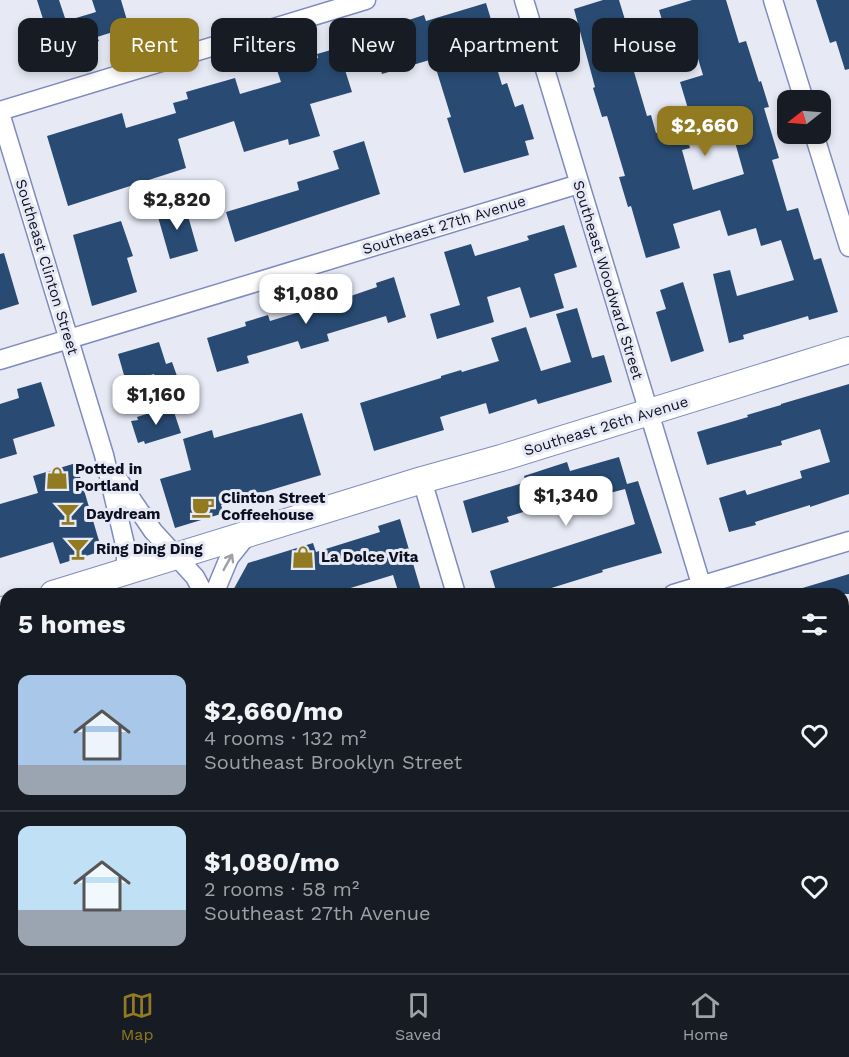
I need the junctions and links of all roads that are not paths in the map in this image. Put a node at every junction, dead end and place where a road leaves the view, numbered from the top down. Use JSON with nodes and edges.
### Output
{"nodes":[{"id":1,"x":366,"y":0,"type":"edge"},
{"id":2,"x":524,"y":0,"type":"edge"},
{"id":3,"x":773,"y":0,"type":"edge"},
{"id":4,"x":801,"y":90,"type":"edge"},
{"id":5,"x":0,"y":112,"type":"edge"},
{"id":6,"x":817,"y":144,"type":"edge"},
{"id":7,"x":579,"y":184,"type":"junction"},
{"id":8,"x":849,"y":247,"type":"edge"},
{"id":9,"x":70,"y":339,"type":"junction"},
{"id":10,"x":849,"y":350,"type":"edge"},
{"id":11,"x":0,"y":360,"type":"edge"},
{"id":12,"x":648,"y":412,"type":"junction"},
{"id":13,"x":104,"y":455,"type":"junction"},
{"id":14,"x":422,"y":480,"type":"junction"},
{"id":15,"x":248,"y":534,"type":"junction"},
{"id":16,"x":849,"y":541,"type":"edge"},
{"id":17,"x":176,"y":556,"type":"junction"},
{"id":18,"x":124,"y":572,"type":"junction"},
{"id":19,"x":72,"y":588,"type":"edge"},
{"id":20,"x":201,"y":588,"type":"edge"},
{"id":21,"x":216,"y":588,"type":"edge"},
{"id":22,"x":454,"y":588,"type":"edge"},
{"id":23,"x":702,"y":588,"type":"edge"},
{"id":24,"x":709,"y":588,"type":"edge"}],
"edges":[{"from":1,"to":5,"type":"street"},
{"from":2,"to":7,"type":"street","name":"Southeast Woodward Street"},
{"from":3,"to":4,"type":"street"},
{"from":5,"to":9,"type":"street","name":"Southeast Clinton Street"},
{"from":6,"to":8,"type":"street"},
{"from":7,"to":9,"type":"street","name":"Southeast 27th Avenue"},
{"from":7,"to":12,"type":"street","name":"Southeast Woodward Street"},
{"from":9,"to":11,"type":"street","name":"Southeast 27th Avenue"},
{"from":9,"to":13,"type":"street","name":"Southeast Clinton Street"},
{"from":10,"to":12,"type":"street","name":"Southeast 26th Avenue"},
{"from":12,"to":14,"type":"street","name":"Southeast 26th Avenue"},
{"from":12,"to":23,"type":"street","name":"Southeast Woodward Street"},
{"from":13,"to":17,"type":"street","name":"Southeast Clinton Street"},
{"from":13,"to":18,"type":"street","name":"Southeast Clinton Street"},
{"from":14,"to":15,"type":"street","name":"Southeast 26th Avenue"},
{"from":14,"to":22,"type":"street"},
{"from":15,"to":17,"type":"street","name":"Southeast 26th Avenue"},
{"from":21,"to":15,"type":"street","one_way":true},
{"from":16,"to":24,"type":"street"},
{"from":17,"to":18,"type":"street","name":"Southeast 26th Avenue"},
{"from":17,"to":20,"type":"street","name":"Southeast Clinton Street"},
{"from":18,"to":19,"type":"street","name":"Southeast 26th Avenue"}]}
